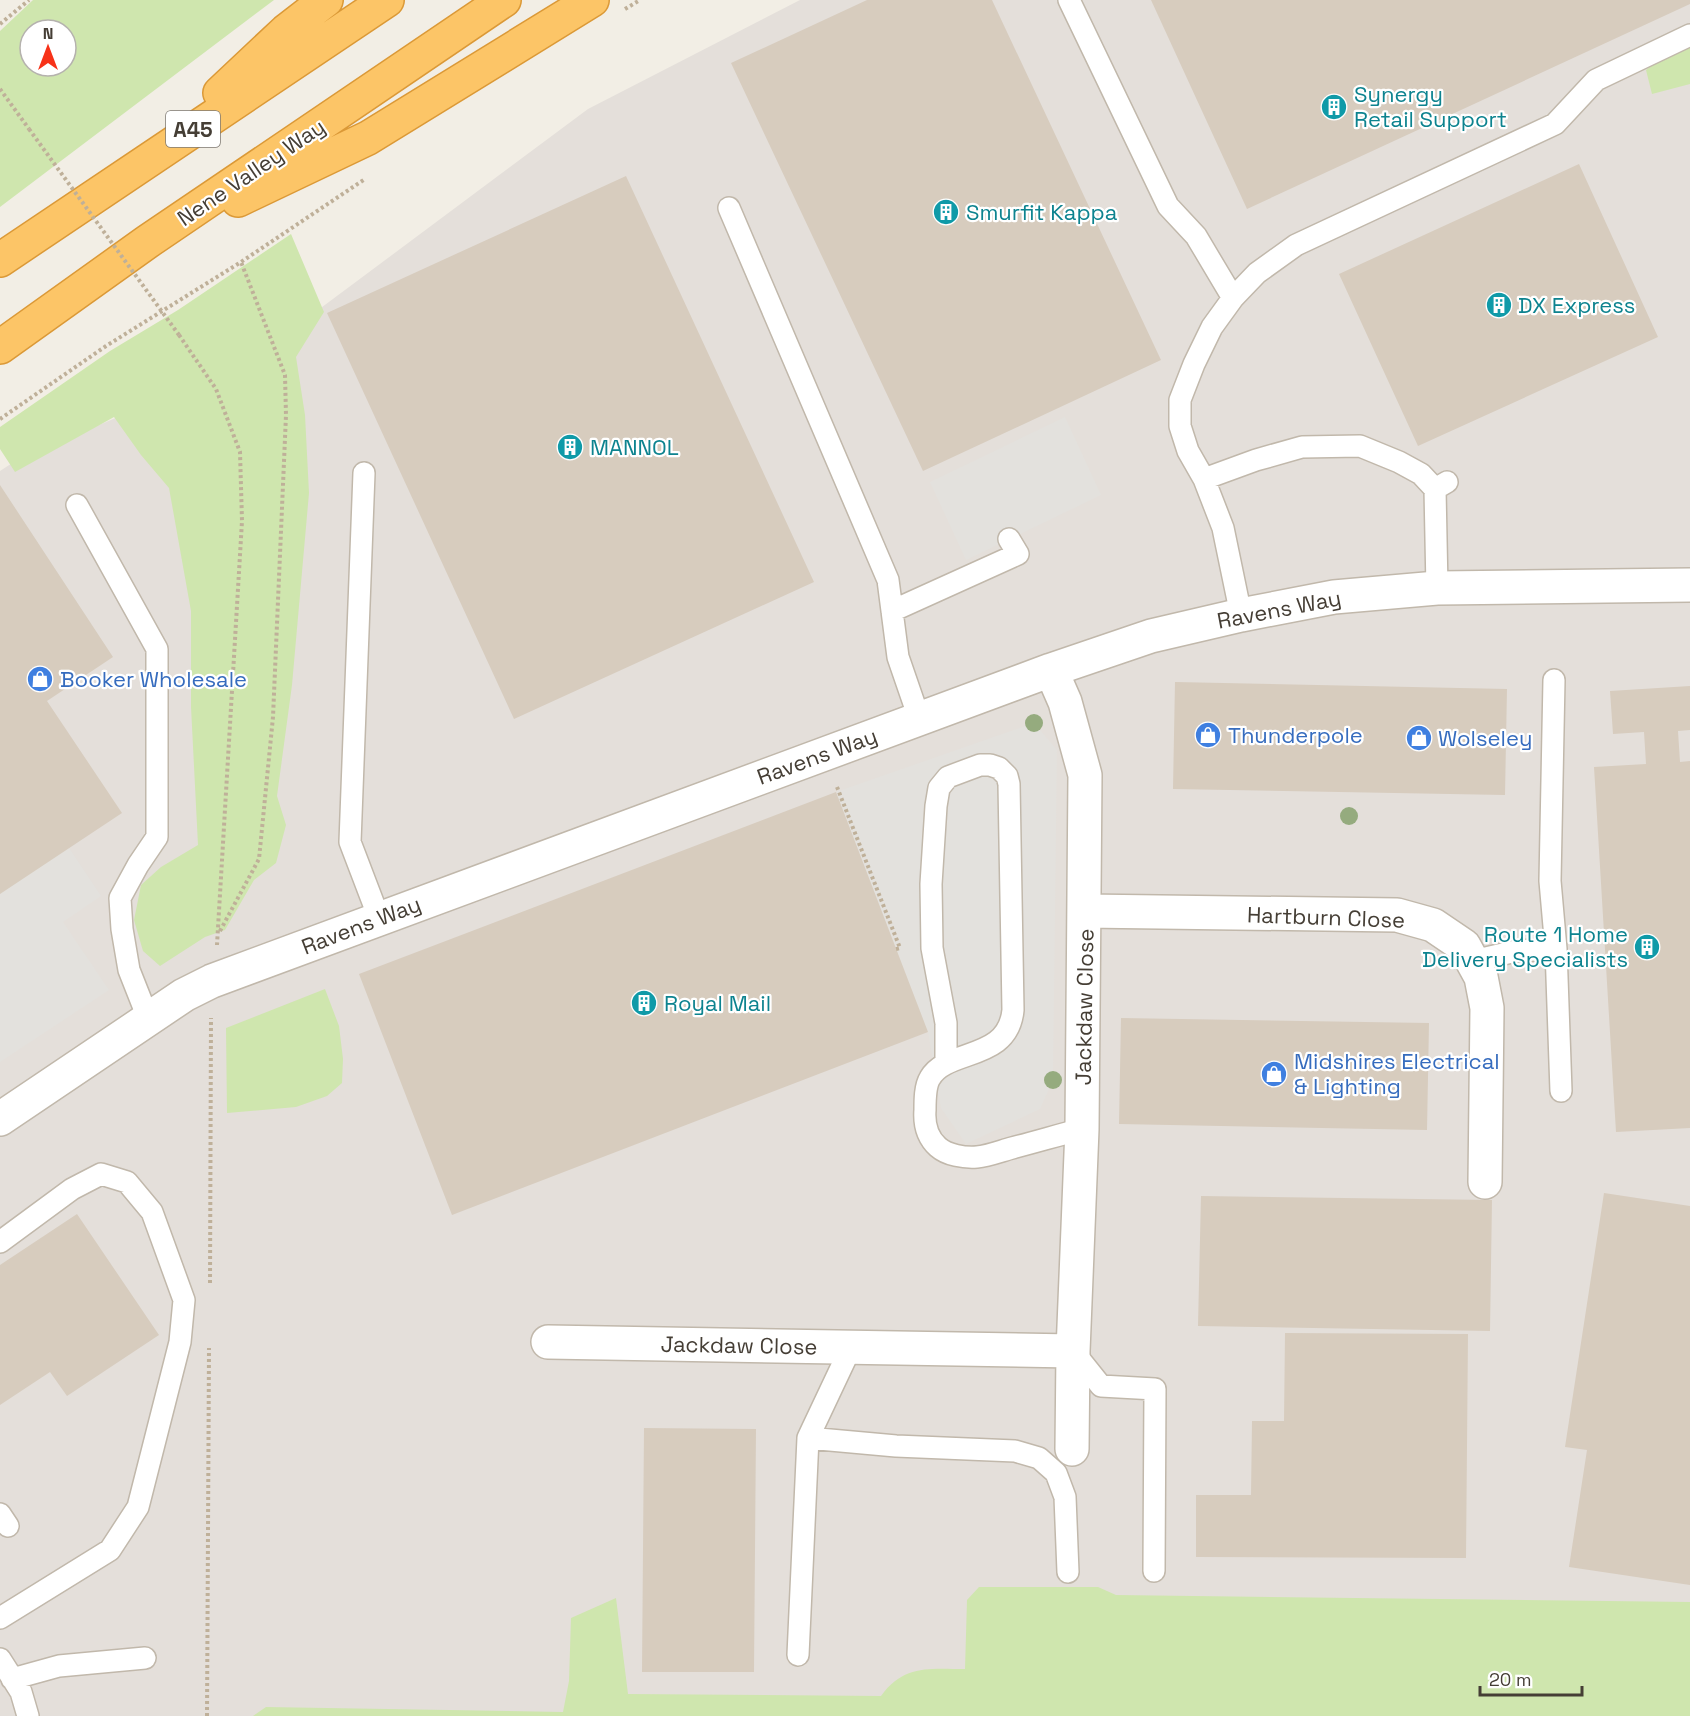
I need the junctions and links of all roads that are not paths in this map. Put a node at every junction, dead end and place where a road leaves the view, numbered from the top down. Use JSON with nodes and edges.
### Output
{"nodes":[{"id":1,"x":326,"y":0,"type":"edge"},
{"id":2,"x":387,"y":0,"type":"edge"},
{"id":3,"x":504,"y":0,"type":"edge"},
{"id":4,"x":1068,"y":0,"type":"edge"},
{"id":5,"x":606,"y":6,"type":"edge"},
{"id":6,"x":1690,"y":35,"type":"edge"},
{"id":7,"x":151,"y":158,"type":"junction"},
{"id":8,"x":729,"y":208,"type":"dead end"},
{"id":9,"x":147,"y":242,"type":"junction"},
{"id":10,"x":0,"y":260,"type":"edge"},
{"id":11,"x":1233,"y":298,"type":"junction"},
{"id":12,"x":0,"y":347,"type":"edge"},
{"id":13,"x":364,"y":473,"type":"dead end"},
{"id":14,"x":1204,"y":479,"type":"junction"},
{"id":15,"x":77,"y":505,"type":"dead end"},
{"id":16,"x":1009,"y":539,"type":"dead end"},
{"id":17,"x":1690,"y":585,"type":"edge"},
{"id":18,"x":1437,"y":588,"type":"junction"},
{"id":19,"x":892,"y":611,"type":"junction"},
{"id":20,"x":1241,"y":615,"type":"junction"},
{"id":21,"x":1051,"y":670,"type":"junction"},
{"id":22,"x":1554,"y":680,"type":"dead end"},
{"id":23,"x":919,"y":718,"type":"junction"},
{"id":24,"x":1085,"y":910,"type":"junction"},
{"id":25,"x":379,"y":918,"type":"junction"},
{"id":26,"x":1556,"y":949,"type":"junction"},
{"id":27,"x":1473,"y":961,"type":"junction"},
{"id":28,"x":148,"y":1018,"type":"junction"},
{"id":29,"x":946,"y":1063,"type":"junction"},
{"id":30,"x":1561,"y":1090,"type":"dead end"},
{"id":31,"x":0,"y":1119,"type":"edge"},
{"id":32,"x":1082,"y":1129,"type":"junction"},
{"id":33,"x":1485,"y":1182,"type":"dead end"},
{"id":34,"x":0,"y":1242,"type":"edge"},
{"id":35,"x":548,"y":1342,"type":"dead end"},
{"id":36,"x":851,"y":1347,"type":"junction"},
{"id":37,"x":1073,"y":1351,"type":"junction"},
{"id":38,"x":808,"y":1438,"type":"junction"},
{"id":39,"x":1072,"y":1449,"type":"dead end"},
{"id":40,"x":1154,"y":1571,"type":"dead end"},
{"id":41,"x":1068,"y":1572,"type":"dead end"},
{"id":42,"x":0,"y":1618,"type":"edge"},
{"id":43,"x":798,"y":1656,"type":"dead end"},
{"id":44,"x":145,"y":1658,"type":"dead end"},
{"id":45,"x":0,"y":1659,"type":"edge"},
{"id":46,"x":12,"y":1679,"type":"junction"},
{"id":47,"x":28,"y":1716,"type":"edge"}],
"edges":[{"from":1,"to":7,"type":"highway"},
{"from":2,"to":7,"type":"highway","number":"A45"},
{"from":3,"to":9,"type":"highway","name":"Nene Valley Way"},
{"from":4,"to":11,"type":"lane"},
{"from":5,"to":9,"type":"highway"},
{"from":6,"to":11,"type":"lane"},
{"from":7,"to":10,"type":"highway","number":"A45"},
{"from":8,"to":19,"type":"lane"},
{"from":9,"to":12,"type":"highway","name":"Nene Valley Way"},
{"from":11,"to":14,"type":"lane"},
{"from":13,"to":25,"type":"lane"},
{"from":14,"to":18,"type":"lane"},
{"from":14,"to":20,"type":"lane"},
{"from":15,"to":28,"type":"lane"},
{"from":16,"to":19,"type":"lane"},
{"from":17,"to":18,"type":"street","name":"Ravens Way"},
{"from":18,"to":20,"type":"street","name":"Ravens Way"},
{"from":19,"to":23,"type":"lane"},
{"from":20,"to":21,"type":"street","name":"Ravens Way"},
{"from":21,"to":23,"type":"street","name":"Ravens Way"},
{"from":21,"to":24,"type":"street","name":"Jackdaw Close"},
{"from":22,"to":26,"type":"lane"},
{"from":23,"to":25,"type":"street","name":"Ravens Way"},
{"from":24,"to":27,"type":"street","name":"Hartburn Close"},
{"from":24,"to":32,"type":"street","name":"Jackdaw Close"},
{"from":25,"to":28,"type":"street","name":"Ravens Way"},
{"from":26,"to":27,"type":"lane"},
{"from":26,"to":30,"type":"lane"},
{"from":27,"to":33,"type":"street","name":"Hartburn Close"},
{"from":28,"to":31,"type":"street","name":"Ravens Way"},
{"from":29,"to":29,"type":"lane"},
{"from":29,"to":32,"type":"lane"},
{"from":32,"to":37,"type":"street","name":"Jackdaw Close"},
{"from":34,"to":42,"type":"lane"},
{"from":35,"to":36,"type":"street","name":"Jackdaw Close"},
{"from":36,"to":37,"type":"street","name":"Jackdaw Close"},
{"from":36,"to":38,"type":"lane"},
{"from":37,"to":39,"type":"street","name":"Jackdaw Close"},
{"from":37,"to":40,"type":"lane"},
{"from":38,"to":41,"type":"lane"},
{"from":38,"to":43,"type":"lane"},
{"from":44,"to":46,"type":"lane"},
{"from":45,"to":46,"type":"lane"},
{"from":46,"to":47,"type":"lane"}]}
